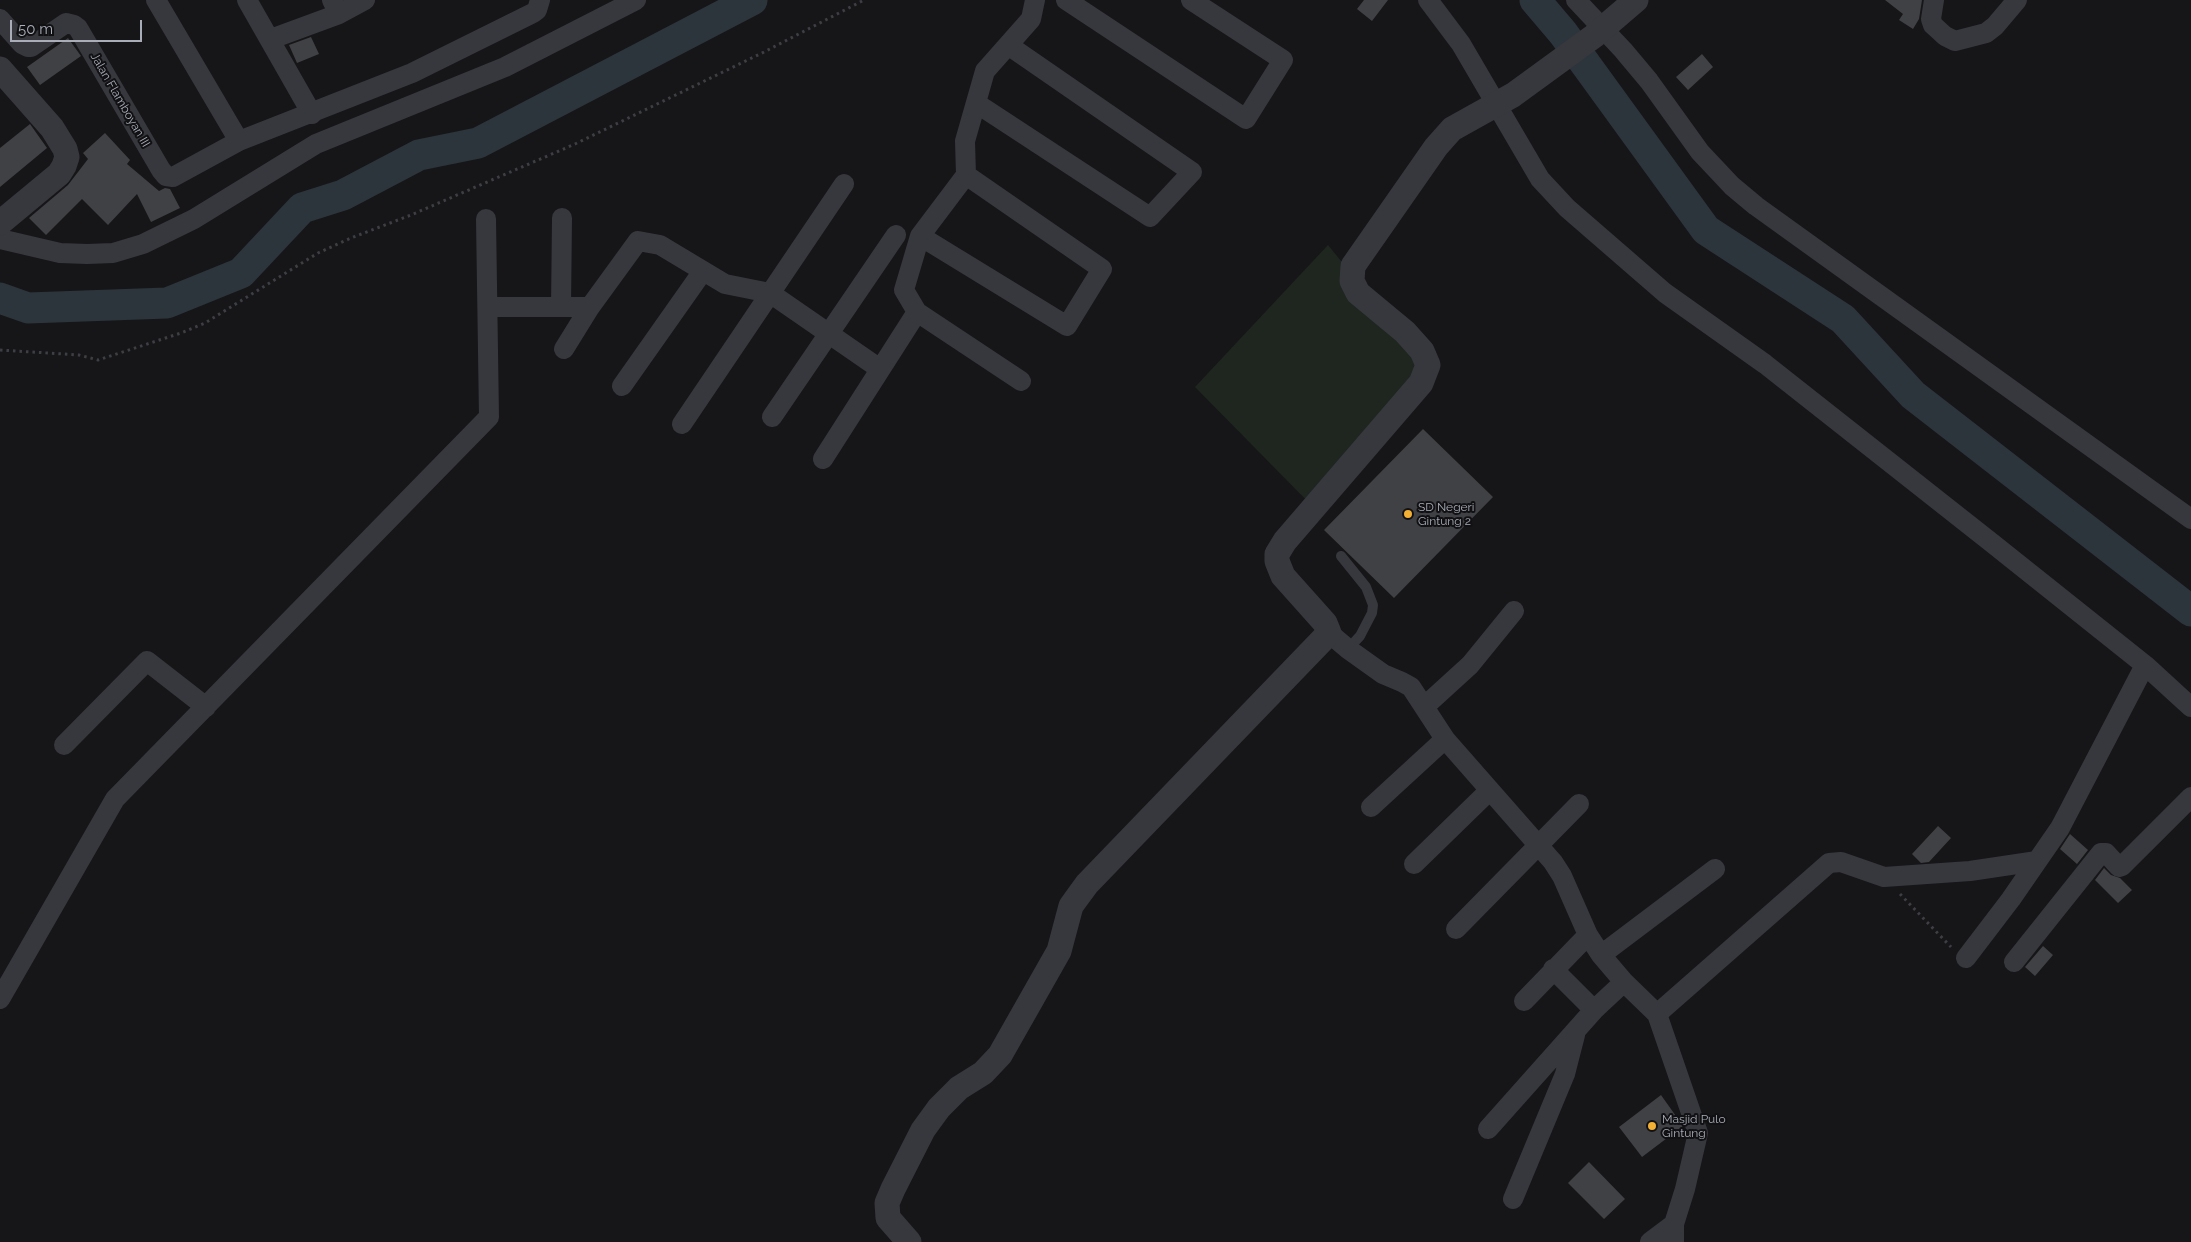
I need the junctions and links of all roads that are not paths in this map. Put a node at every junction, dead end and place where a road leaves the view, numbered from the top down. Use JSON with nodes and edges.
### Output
{"nodes":[{"id":1,"x":156,"y":0,"type":"edge"},
{"id":2,"x":247,"y":0,"type":"edge"},
{"id":3,"x":366,"y":0,"type":"edge"},
{"id":4,"x":540,"y":0,"type":"edge"},
{"id":5,"x":636,"y":0,"type":"edge"},
{"id":6,"x":1035,"y":0,"type":"edge"},
{"id":7,"x":1066,"y":0,"type":"edge"},
{"id":8,"x":1191,"y":0,"type":"edge"},
{"id":9,"x":1428,"y":0,"type":"edge"},
{"id":10,"x":1576,"y":0,"type":"edge"},
{"id":11,"x":1636,"y":0,"type":"edge"},
{"id":12,"x":1934,"y":0,"type":"edge"},
{"id":13,"x":2017,"y":0,"type":"edge"},
{"id":14,"x":335,"y":7,"type":"edge"},
{"id":15,"x":0,"y":19,"type":"edge"},
{"id":16,"x":1598,"y":32,"type":"junction"},
{"id":17,"x":271,"y":39,"type":"junction"},
{"id":18,"x":1008,"y":45,"type":"junction"},
{"id":19,"x":0,"y":69,"type":"edge"},
{"id":20,"x":1505,"y":100,"type":"junction"},
{"id":21,"x":976,"y":103,"type":"junction"},
{"id":22,"x":312,"y":114,"type":"junction"},
{"id":23,"x":239,"y":141,"type":"junction"},
{"id":24,"x":966,"y":175,"type":"junction"},
{"id":25,"x":844,"y":184,"type":"dead end"},
{"id":26,"x":562,"y":218,"type":"dead end"},
{"id":27,"x":486,"y":219,"type":"dead end"},
{"id":28,"x":0,"y":224,"type":"edge"},
{"id":29,"x":896,"y":236,"type":"dead end"},
{"id":30,"x":920,"y":236,"type":"junction"},
{"id":31,"x":0,"y":239,"type":"edge"},
{"id":32,"x":703,"y":271,"type":"junction"},
{"id":33,"x":770,"y":293,"type":"junction"},
{"id":34,"x":488,"y":307,"type":"junction"},
{"id":35,"x":561,"y":307,"type":"junction"},
{"id":36,"x":590,"y":307,"type":"junction"},
{"id":37,"x":917,"y":312,"type":"junction"},
{"id":38,"x":830,"y":334,"type":"junction"},
{"id":39,"x":564,"y":349,"type":"dead end"},
{"id":40,"x":880,"y":369,"type":"junction"},
{"id":41,"x":1021,"y":381,"type":"dead end"},
{"id":42,"x":622,"y":386,"type":"dead end"},
{"id":43,"x":772,"y":417,"type":"dead end"},
{"id":44,"x":682,"y":424,"type":"dead end"},
{"id":45,"x":823,"y":459,"type":"dead end"},
{"id":46,"x":2191,"y":519,"type":"edge"},
{"id":47,"x":1341,"y":556,"type":"dead end"},
{"id":48,"x":1514,"y":611,"type":"dead end"},
{"id":49,"x":1329,"y":633,"type":"junction"},
{"id":50,"x":1348,"y":650,"type":"junction"},
{"id":51,"x":2145,"y":665,"type":"junction"},
{"id":52,"x":1425,"y":706,"type":"junction"},
{"id":53,"x":206,"y":707,"type":"junction"},
{"id":54,"x":2191,"y":707,"type":"edge"},
{"id":55,"x":1445,"y":739,"type":"junction"},
{"id":56,"x":64,"y":745,"type":"dead end"},
{"id":57,"x":1489,"y":791,"type":"junction"},
{"id":58,"x":2191,"y":797,"type":"edge"},
{"id":59,"x":1579,"y":804,"type":"dead end"},
{"id":60,"x":1371,"y":807,"type":"dead end"},
{"id":61,"x":1538,"y":844,"type":"junction"},
{"id":62,"x":2036,"y":861,"type":"junction"},
{"id":63,"x":1414,"y":864,"type":"dead end"},
{"id":64,"x":1714,"y":869,"type":"dead end"},
{"id":65,"x":1456,"y":929,"type":"dead end"},
{"id":66,"x":1588,"y":935,"type":"junction"},
{"id":67,"x":1601,"y":955,"type":"junction"},
{"id":68,"x":1966,"y":958,"type":"road end"},
{"id":69,"x":2014,"y":962,"type":"dead end"},
{"id":70,"x":1553,"y":969,"type":"junction"},
{"id":71,"x":1624,"y":982,"type":"junction"},
{"id":72,"x":0,"y":999,"type":"edge"},
{"id":73,"x":1524,"y":1001,"type":"dead end"},
{"id":74,"x":1594,"y":1010,"type":"junction"},
{"id":75,"x":1657,"y":1014,"type":"junction"},
{"id":76,"x":1575,"y":1033,"type":"junction"},
{"id":77,"x":1488,"y":1128,"type":"dead end"},
{"id":78,"x":1513,"y":1199,"type":"dead end"},
{"id":79,"x":1674,"y":1233,"type":"edge"},
{"id":80,"x":909,"y":1242,"type":"edge"},
{"id":81,"x":1650,"y":1242,"type":"edge"}],
"edges":[{"from":1,"to":23,"type":"street"},
{"from":2,"to":17,"type":"street"},
{"from":3,"to":14,"type":"street"},
{"from":4,"to":22,"type":"street"},
{"from":5,"to":31,"type":"street"},
{"from":6,"to":18,"type":"street"},
{"from":7,"to":8,"type":"street"},
{"from":9,"to":20,"type":"street"},
{"from":10,"to":16,"type":"street"},
{"from":11,"to":16,"type":"street"},
{"from":12,"to":13,"type":"street"},
{"from":14,"to":17,"type":"street"},
{"from":15,"to":23,"type":"street","name":"Jalan Flamboyan III"},
{"from":16,"to":20,"type":"street"},
{"from":16,"to":46,"type":"street"},
{"from":17,"to":22,"type":"street"},
{"from":18,"to":21,"type":"street"},
{"from":18,"to":21,"type":"street"},
{"from":19,"to":28,"type":"street"},
{"from":20,"to":49,"type":"street"},
{"from":20,"to":51,"type":"street"},
{"from":21,"to":24,"type":"street"},
{"from":22,"to":23,"type":"street"},
{"from":24,"to":30,"type":"street"},
{"from":24,"to":30,"type":"street"},
{"from":25,"to":33,"type":"street"},
{"from":26,"to":35,"type":"street"},
{"from":27,"to":34,"type":"street"},
{"from":29,"to":38,"type":"street"},
{"from":30,"to":37,"type":"street"},
{"from":32,"to":33,"type":"street"},
{"from":32,"to":36,"type":"street"},
{"from":32,"to":42,"type":"street"},
{"from":33,"to":38,"type":"street"},
{"from":33,"to":44,"type":"street"},
{"from":34,"to":35,"type":"street"},
{"from":34,"to":53,"type":"street"},
{"from":35,"to":36,"type":"street"},
{"from":36,"to":39,"type":"street"},
{"from":37,"to":40,"type":"street"},
{"from":37,"to":41,"type":"street"},
{"from":38,"to":40,"type":"street"},
{"from":38,"to":43,"type":"street"},
{"from":40,"to":45,"type":"street"},
{"from":47,"to":50,"type":"lane"},
{"from":48,"to":52,"type":"street"},
{"from":49,"to":50,"type":"street"},
{"from":49,"to":80,"type":"street"},
{"from":50,"to":52,"type":"street"},
{"from":51,"to":54,"type":"street"},
{"from":51,"to":62,"type":"street"},
{"from":52,"to":55,"type":"street"},
{"from":53,"to":56,"type":"street"},
{"from":53,"to":72,"type":"street"},
{"from":55,"to":57,"type":"street"},
{"from":55,"to":60,"type":"street"},
{"from":57,"to":61,"type":"street"},
{"from":57,"to":63,"type":"street"},
{"from":58,"to":69,"type":"street"},
{"from":59,"to":61,"type":"street"},
{"from":61,"to":65,"type":"street"},
{"from":61,"to":66,"type":"street"},
{"from":62,"to":68,"type":"street"},
{"from":62,"to":75,"type":"street"},
{"from":64,"to":67,"type":"street"},
{"from":66,"to":67,"type":"street"},
{"from":66,"to":70,"type":"street"},
{"from":67,"to":71,"type":"street"},
{"from":70,"to":73,"type":"street"},
{"from":70,"to":74,"type":"street"},
{"from":71,"to":74,"type":"street"},
{"from":71,"to":75,"type":"street"},
{"from":74,"to":76,"type":"street"},
{"from":75,"to":79,"type":"street"},
{"from":76,"to":77,"type":"street"},
{"from":76,"to":78,"type":"street"},
{"from":79,"to":81,"type":"street"}]}
